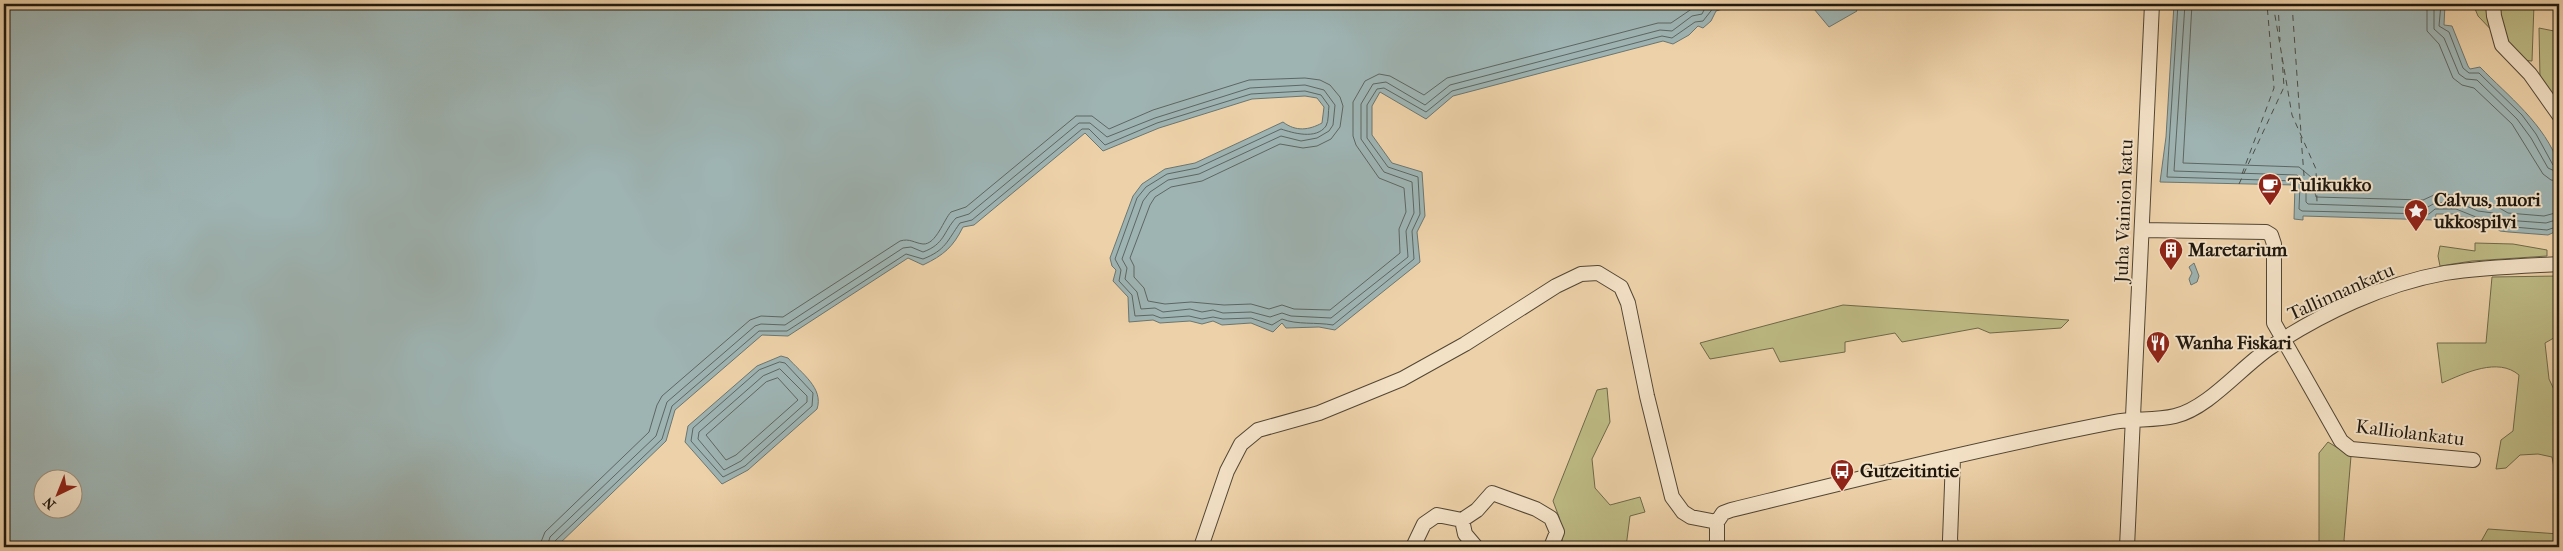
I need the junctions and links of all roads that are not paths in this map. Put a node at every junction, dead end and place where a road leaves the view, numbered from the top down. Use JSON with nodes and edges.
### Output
{"nodes":[{"id":1,"x":2152,"y":4,"type":"edge"},
{"id":2,"x":2493,"y":4,"type":"edge"},
{"id":3,"x":2559,"y":116,"type":"edge"},
{"id":4,"x":2142,"y":230,"type":"junction"},
{"id":5,"x":2559,"y":264,"type":"edge"},
{"id":6,"x":2282,"y":340,"type":"junction"},
{"id":7,"x":2133,"y":420,"type":"junction"},
{"id":8,"x":1953,"y":458,"type":"junction"},
{"id":9,"x":2472,"y":460,"type":"dead end"},
{"id":10,"x":1462,"y":520,"type":"junction"},
{"id":11,"x":1718,"y":522,"type":"junction"},
{"id":12,"x":1201,"y":547,"type":"edge"},
{"id":13,"x":1413,"y":547,"type":"edge"},
{"id":14,"x":1476,"y":547,"type":"edge"},
{"id":15,"x":1552,"y":547,"type":"edge"},
{"id":16,"x":1717,"y":547,"type":"edge"},
{"id":17,"x":1952,"y":547,"type":"edge"},
{"id":18,"x":2127,"y":547,"type":"edge"}],
"edges":[{"from":1,"to":4,"type":"street","name":"Juha Vainion katu"},
{"from":2,"to":3,"type":"street"},
{"from":4,"to":6,"type":"street"},
{"from":4,"to":7,"type":"street","name":"Juha Vainion katu"},
{"from":5,"to":6,"type":"street","name":"Tallinnankatu"},
{"from":6,"to":7,"type":"street","name":"Tallinnankatu"},
{"from":6,"to":9,"type":"street","name":"Kalliolankatu"},
{"from":7,"to":8,"type":"street"},
{"from":7,"to":18,"type":"street","name":"Juha Vainion katu"},
{"from":8,"to":11,"type":"street"},
{"from":8,"to":17,"type":"street"},
{"from":10,"to":13,"type":"street"},
{"from":10,"to":14,"type":"street"},
{"from":10,"to":15,"type":"street"},
{"from":11,"to":12,"type":"street"},
{"from":11,"to":16,"type":"street"}]}
